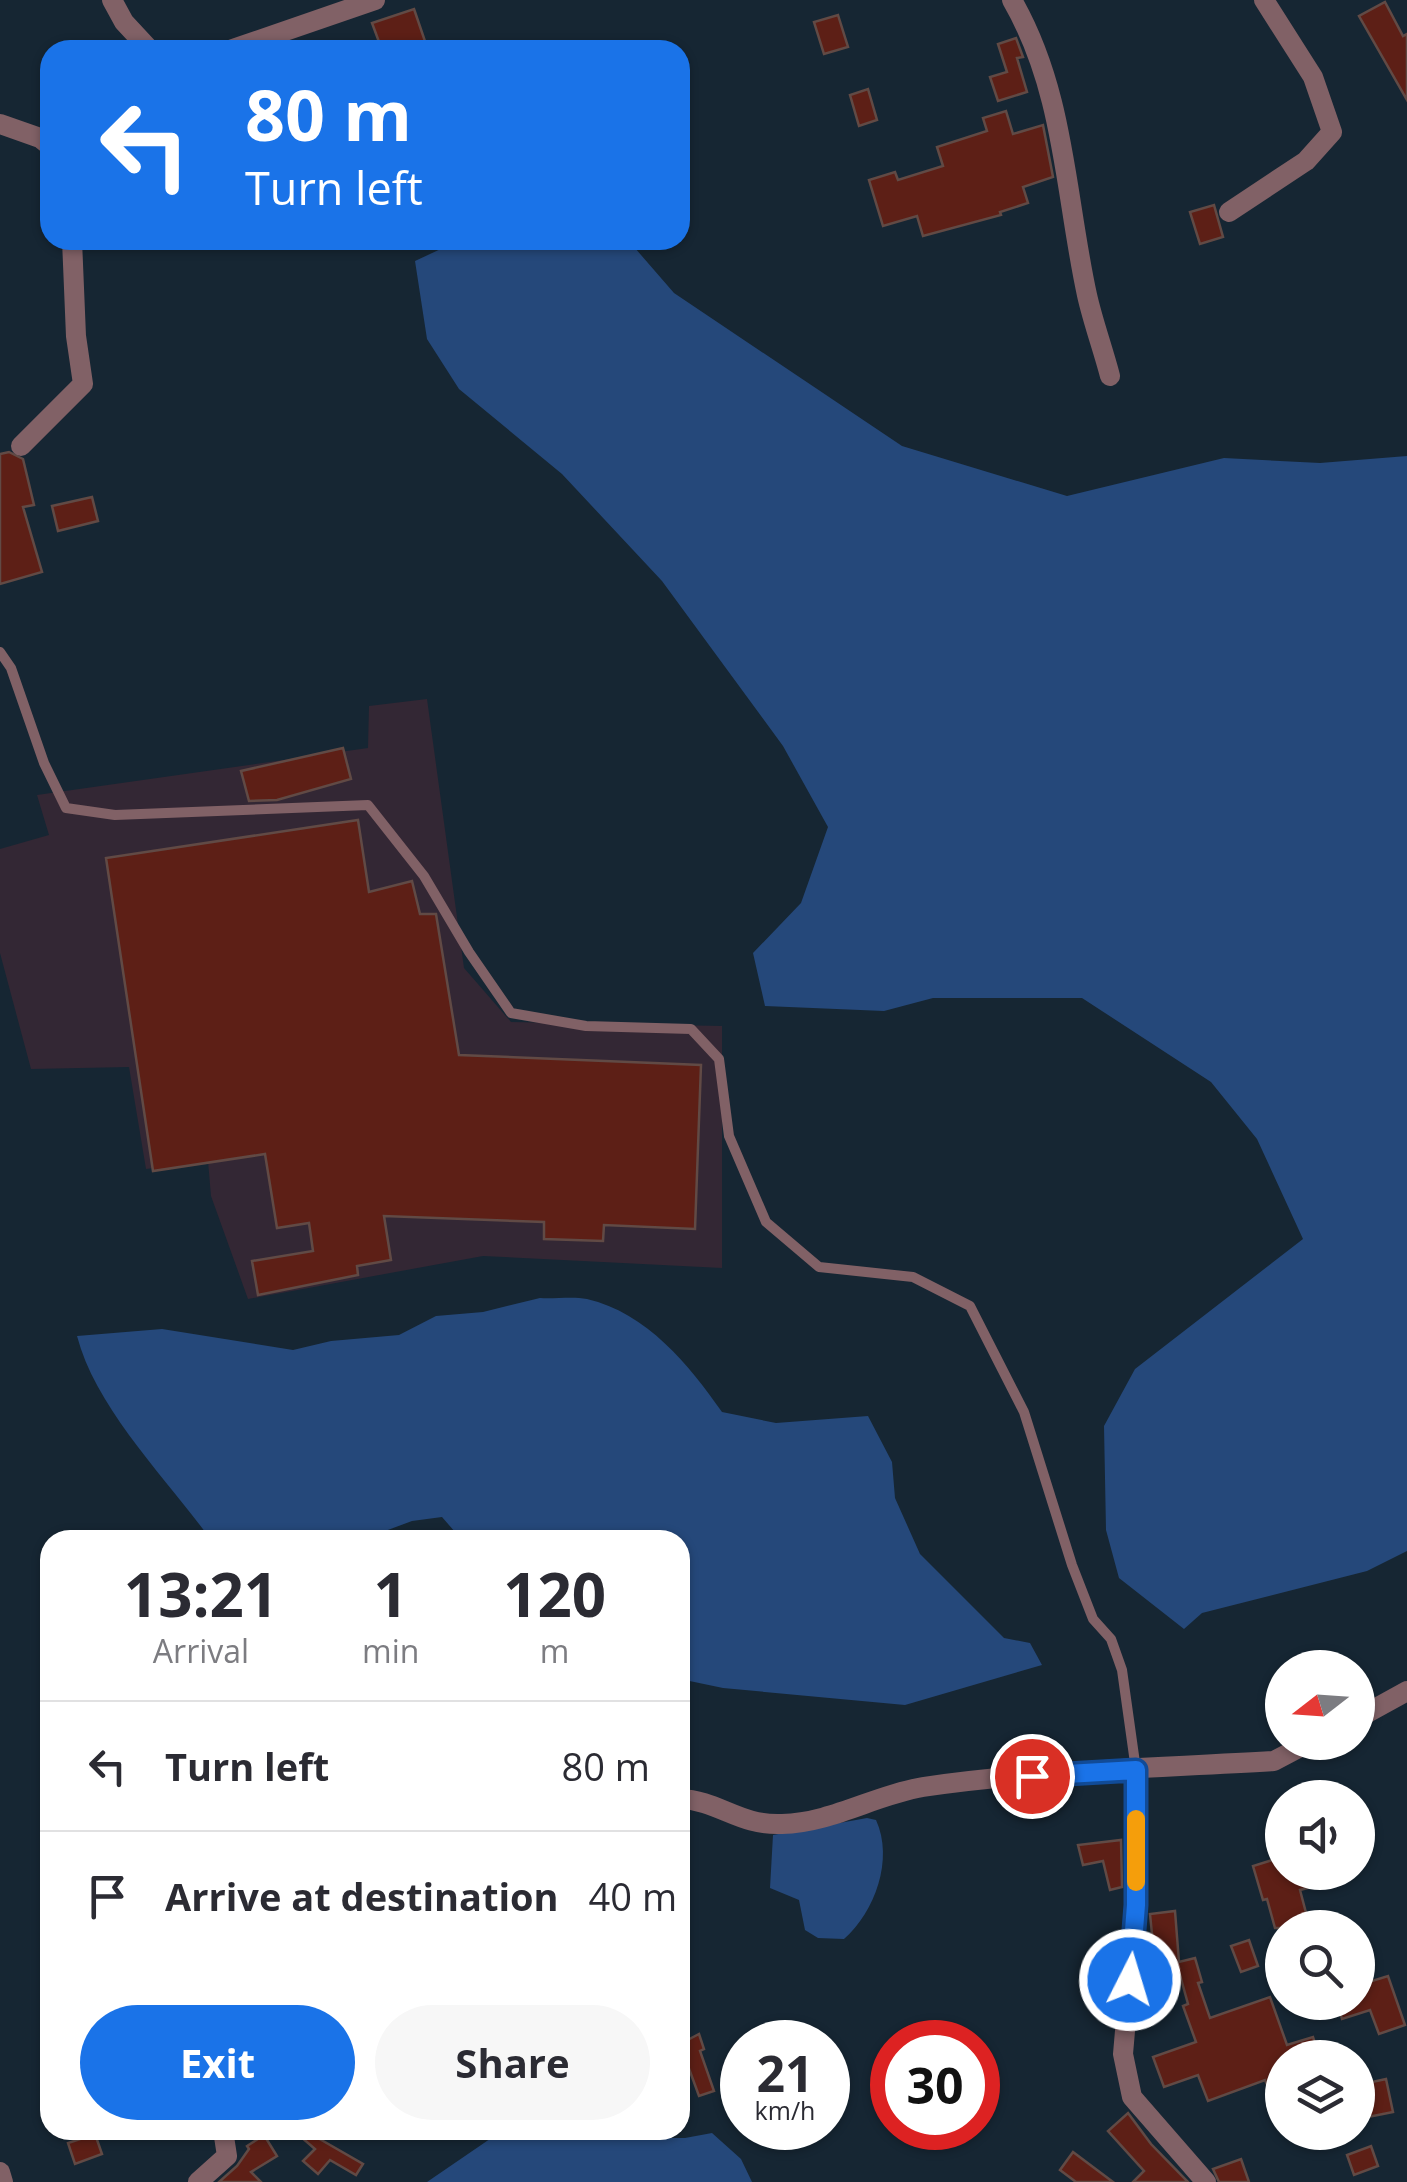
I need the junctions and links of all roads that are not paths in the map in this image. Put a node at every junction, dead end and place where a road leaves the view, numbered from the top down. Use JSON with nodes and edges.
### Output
{"nodes":[{"id":1,"x":112,"y":0,"type":"edge"},
{"id":2,"x":375,"y":0,"type":"edge"},
{"id":3,"x":1012,"y":0,"type":"edge"},
{"id":4,"x":1264,"y":0,"type":"edge"},
{"id":5,"x":141,"y":40,"type":"edge"},
{"id":6,"x":259,"y":40,"type":"edge"},
{"id":7,"x":0,"y":124,"type":"edge"},
{"id":8,"x":40,"y":138,"type":"edge"},
{"id":9,"x":1229,"y":212,"type":"dead end"},
{"id":10,"x":72,"y":250,"type":"edge"},
{"id":11,"x":1110,"y":376,"type":"dead end"},
{"id":12,"x":21,"y":446,"type":"dead end"},
{"id":13,"x":0,"y":652,"type":"edge"},
{"id":14,"x":1407,"y":1692,"type":"edge"},
{"id":15,"x":1375,"y":1709,"type":"edge"},
{"id":16,"x":1276,"y":1760,"type":"edge"},
{"id":17,"x":1136,"y":1770,"type":"junction"},
{"id":18,"x":690,"y":1800,"type":"edge"},
{"id":19,"x":225,"y":2140,"type":"edge"},
{"id":20,"x":0,"y":2172,"type":"edge"},
{"id":21,"x":2,"y":2182,"type":"edge"},
{"id":22,"x":198,"y":2182,"type":"edge"},
{"id":23,"x":1206,"y":2182,"type":"edge"}],
"edges":[{"from":1,"to":5,"type":"street"},
{"from":2,"to":6,"type":"street"},
{"from":3,"to":11,"type":"street"},
{"from":4,"to":9,"type":"street"},
{"from":7,"to":8,"type":"street"},
{"from":10,"to":12,"type":"street"},
{"from":13,"to":17,"type":"lane"},
{"from":14,"to":15,"type":"street"},
{"from":16,"to":17,"type":"street"},
{"from":17,"to":18,"type":"street"},
{"from":17,"to":23,"type":"street"},
{"from":19,"to":22,"type":"street"},
{"from":20,"to":21,"type":"street"}]}
